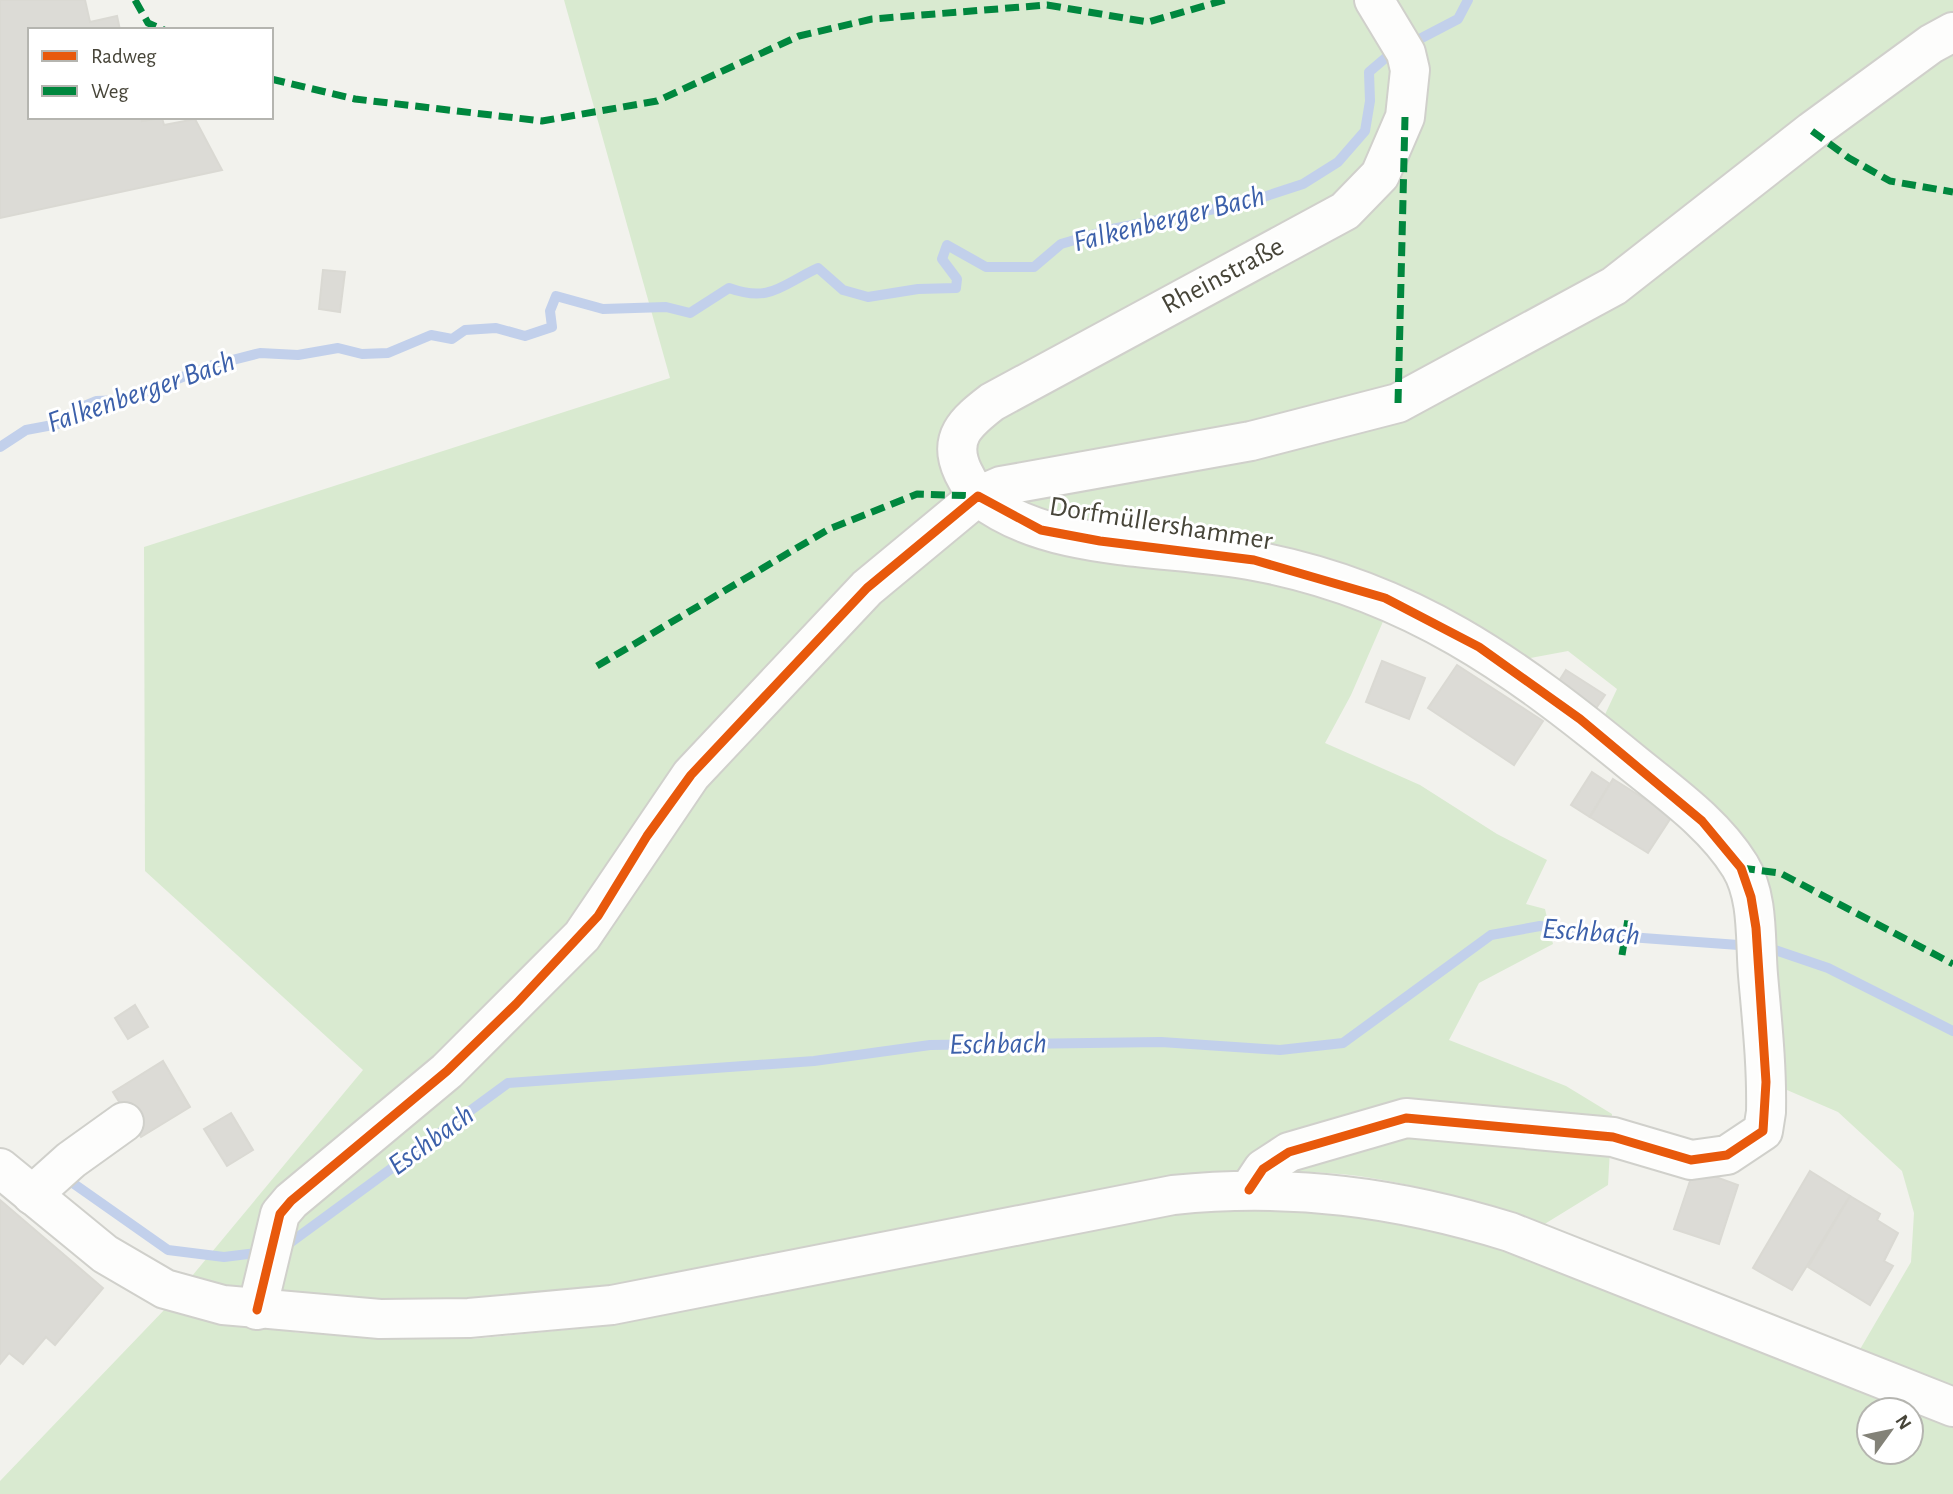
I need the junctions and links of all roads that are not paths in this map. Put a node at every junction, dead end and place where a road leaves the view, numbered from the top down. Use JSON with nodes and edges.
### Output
{"nodes":[{"id":1,"x":1382,"y":12,"type":"edge"},
{"id":2,"x":1953,"y":32,"type":"edge"},
{"id":3,"x":978,"y":496,"type":"junction"},
{"id":4,"x":124,"y":1122,"type":"dead end"},
{"id":5,"x":0,"y":1168,"type":"edge"},
{"id":6,"x":1249,"y":1190,"type":"junction"},
{"id":7,"x":32,"y":1195,"type":"junction"},
{"id":8,"x":261,"y":1294,"type":"junction"},
{"id":9,"x":1953,"y":1407,"type":"edge"}],
"edges":[{"from":1,"to":3,"type":"street","name":"Rheinstraße"},
{"from":2,"to":3,"type":"street"},
{"from":3,"to":6,"type":"street","name":"Dorfmüllershammer"},
{"from":3,"to":8,"type":"street"},
{"from":4,"to":7,"type":"street"},
{"from":5,"to":7,"type":"street"},
{"from":6,"to":8,"type":"street"},
{"from":6,"to":9,"type":"street"},
{"from":7,"to":8,"type":"street"}]}
